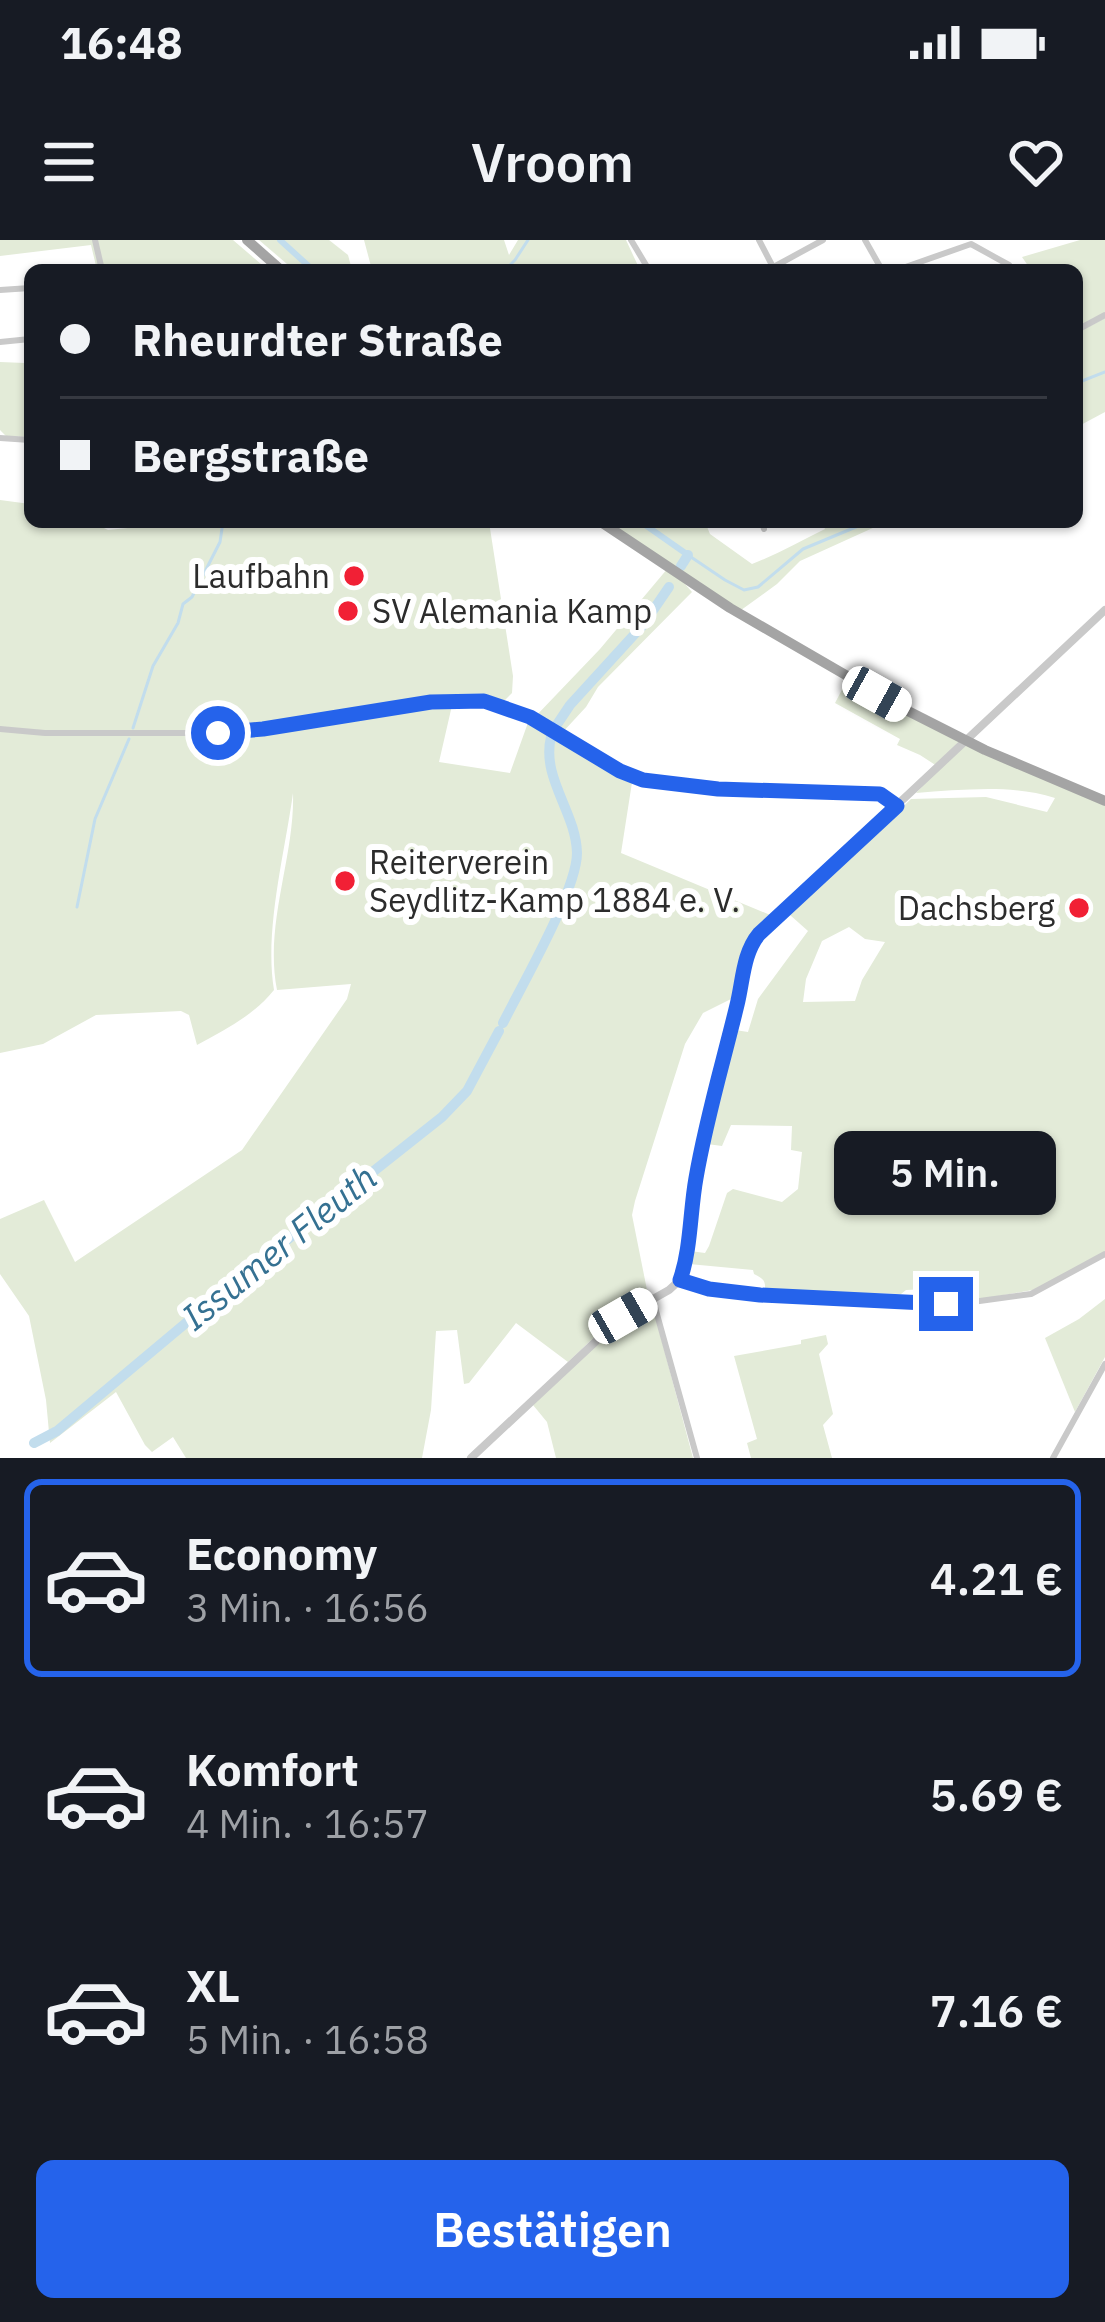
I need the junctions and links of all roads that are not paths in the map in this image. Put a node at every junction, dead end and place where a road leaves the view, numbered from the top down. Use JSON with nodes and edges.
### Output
{"nodes":[{"id":1,"x":247,"y":240,"type":"edge"},
{"id":2,"x":823,"y":240,"type":"edge"},
{"id":3,"x":274,"y":264,"type":"edge"},
{"id":4,"x":778,"y":264,"type":"edge"},
{"id":5,"x":914,"y":264,"type":"edge"},
{"id":6,"x":1007,"y":264,"type":"edge"},
{"id":7,"x":610,"y":528,"type":"edge"},
{"id":8,"x":1105,"y":610,"type":"edge"},
{"id":9,"x":0,"y":729,"type":"edge"},
{"id":10,"x":966,"y":740,"type":"junction"},
{"id":11,"x":1105,"y":801,"type":"edge"},
{"id":12,"x":897,"y":806,"type":"junction"},
{"id":13,"x":1105,"y":1254,"type":"edge"},
{"id":14,"x":680,"y":1280,"type":"junction"},
{"id":15,"x":652,"y":1299,"type":"junction"},
{"id":16,"x":1105,"y":1364,"type":"edge"},
{"id":17,"x":471,"y":1458,"type":"edge"},
{"id":18,"x":698,"y":1458,"type":"edge"},
{"id":19,"x":1053,"y":1458,"type":"edge"}],
"edges":[{"from":1,"to":3,"type":"main road"},
{"from":2,"to":4,"type":"street"},
{"from":5,"to":6,"type":"street"},
{"from":7,"to":10,"type":"main road"},
{"from":8,"to":10,"type":"street"},
{"from":9,"to":12,"type":"street"},
{"from":10,"to":11,"type":"main road"},
{"from":10,"to":12,"type":"street"},
{"from":12,"to":14,"type":"street"},
{"from":13,"to":14,"type":"street"},
{"from":14,"to":15,"type":"street"},
{"from":15,"to":17,"type":"street"},
{"from":15,"to":18,"type":"street"},
{"from":16,"to":19,"type":"street"}]}
